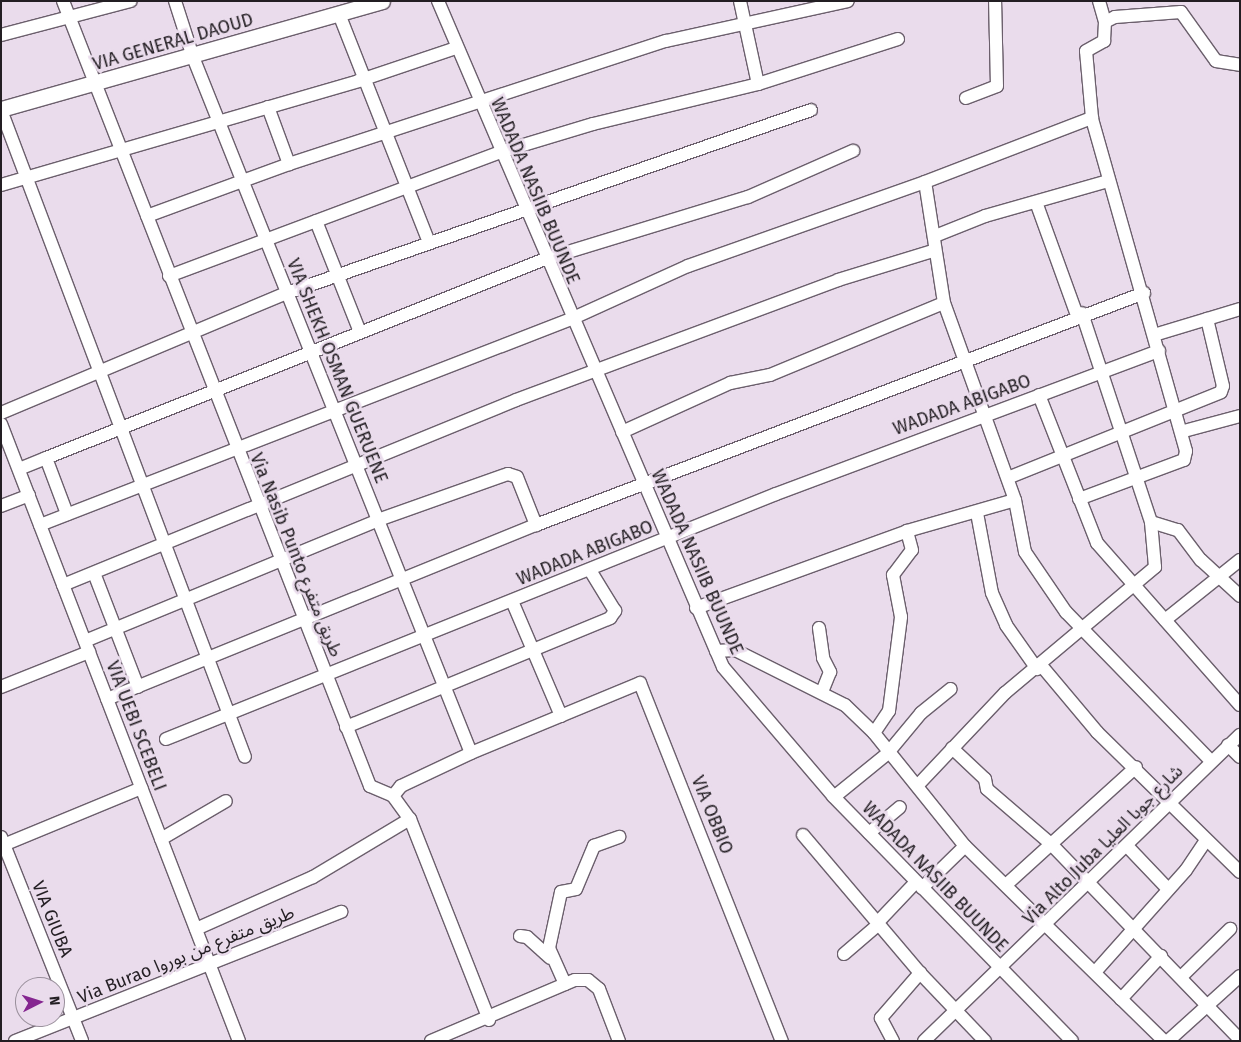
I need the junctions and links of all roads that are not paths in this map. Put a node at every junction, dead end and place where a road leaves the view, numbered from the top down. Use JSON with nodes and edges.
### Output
{"nodes":[{"id":1,"x":63,"y":1,"type":"edge"},
{"id":2,"x":131,"y":1,"type":"edge"},
{"id":3,"x":175,"y":1,"type":"edge"},
{"id":4,"x":382,"y":1,"type":"edge"},
{"id":5,"x":438,"y":1,"type":"edge"},
{"id":6,"x":740,"y":1,"type":"edge"},
{"id":7,"x":848,"y":1,"type":"edge"},
{"id":8,"x":995,"y":1,"type":"edge"},
{"id":9,"x":1099,"y":1,"type":"edge"},
{"id":10,"x":339,"y":14,"type":"junction"},
{"id":11,"x":70,"y":20,"type":"junction"},
{"id":12,"x":1105,"y":22,"type":"junction"},
{"id":13,"x":745,"y":23,"type":"junction"},
{"id":14,"x":1,"y":35,"type":"edge"},
{"id":15,"x":898,"y":39,"type":"dead end"},
{"id":16,"x":456,"y":48,"type":"junction"},
{"id":17,"x":193,"y":57,"type":"junction"},
{"id":18,"x":1240,"y":65,"type":"edge"},
{"id":19,"x":365,"y":79,"type":"junction"},
{"id":20,"x":92,"y":84,"type":"junction"},
{"id":21,"x":758,"y":84,"type":"junction"},
{"id":22,"x":966,"y":98,"type":"dead end"},
{"id":23,"x":478,"y":101,"type":"junction"},
{"id":24,"x":268,"y":107,"type":"junction"},
{"id":25,"x":1,"y":110,"type":"edge"},
{"id":26,"x":811,"y":110,"type":"dead end"},
{"id":27,"x":1092,"y":118,"type":"junction"},
{"id":28,"x":218,"y":121,"type":"junction"},
{"id":29,"x":385,"y":132,"type":"junction"},
{"id":30,"x":853,"y":151,"type":"dead end"},
{"id":31,"x":500,"y":152,"type":"junction"},
{"id":32,"x":120,"y":153,"type":"junction"},
{"id":33,"x":289,"y":164,"type":"junction"},
{"id":34,"x":27,"y":178,"type":"junction"},
{"id":35,"x":242,"y":180,"type":"junction"},
{"id":36,"x":1108,"y":181,"type":"junction"},
{"id":37,"x":925,"y":182,"type":"junction"},
{"id":38,"x":1,"y":185,"type":"edge"},
{"id":39,"x":407,"y":187,"type":"junction"},
{"id":40,"x":1036,"y":202,"type":"junction"},
{"id":41,"x":524,"y":210,"type":"junction"},
{"id":42,"x":147,"y":216,"type":"junction"},
{"id":43,"x":316,"y":221,"type":"junction"},
{"id":44,"x":935,"y":236,"type":"junction"},
{"id":45,"x":266,"y":240,"type":"junction"},
{"id":46,"x":429,"y":243,"type":"junction"},
{"id":47,"x":933,"y":251,"type":"junction"},
{"id":48,"x":545,"y":259,"type":"junction"},
{"id":49,"x":338,"y":275,"type":"junction"},
{"id":50,"x":169,"y":276,"type":"junction"},
{"id":51,"x":287,"y":293,"type":"junction"},
{"id":52,"x":1144,"y":293,"type":"junction"},
{"id":53,"x":944,"y":303,"type":"junction"},
{"id":54,"x":1240,"y":309,"type":"edge"},
{"id":55,"x":1080,"y":314,"type":"junction"},
{"id":56,"x":571,"y":319,"type":"junction"},
{"id":57,"x":1207,"y":319,"type":"junction"},
{"id":58,"x":360,"y":332,"type":"junction"},
{"id":59,"x":190,"y":334,"type":"junction"},
{"id":60,"x":1154,"y":335,"type":"junction"},
{"id":61,"x":1159,"y":351,"type":"junction"},
{"id":62,"x":311,"y":352,"type":"junction"},
{"id":63,"x":965,"y":358,"type":"junction"},
{"id":64,"x":100,"y":371,"type":"junction"},
{"id":65,"x":594,"y":372,"type":"junction"},
{"id":66,"x":1103,"y":373,"type":"junction"},
{"id":67,"x":213,"y":393,"type":"junction"},
{"id":68,"x":1039,"y":395,"type":"junction"},
{"id":69,"x":1176,"y":408,"type":"junction"},
{"id":70,"x":334,"y":411,"type":"junction"},
{"id":71,"x":1,"y":413,"type":"edge"},
{"id":72,"x":985,"y":413,"type":"junction"},
{"id":73,"x":1240,"y":416,"type":"edge"},
{"id":74,"x":1,"y":424,"type":"edge"},
{"id":75,"x":121,"y":428,"type":"junction"},
{"id":76,"x":1120,"y":430,"type":"junction"},
{"id":77,"x":1184,"y":431,"type":"junction"},
{"id":78,"x":622,"y":432,"type":"junction"},
{"id":79,"x":235,"y":449,"type":"junction"},
{"id":80,"x":1060,"y":454,"type":"junction"},
{"id":81,"x":46,"y":458,"type":"junction"},
{"id":82,"x":356,"y":466,"type":"junction"},
{"id":83,"x":19,"y":469,"type":"junction"},
{"id":84,"x":1010,"y":477,"type":"junction"},
{"id":85,"x":1135,"y":477,"type":"junction"},
{"id":86,"x":644,"y":484,"type":"junction"},
{"id":87,"x":142,"y":485,"type":"junction"},
{"id":88,"x":29,"y":496,"type":"junction"},
{"id":89,"x":1079,"y":499,"type":"junction"},
{"id":90,"x":1015,"y":500,"type":"junction"},
{"id":91,"x":1,"y":506,"type":"edge"},
{"id":92,"x":257,"y":506,"type":"junction"},
{"id":93,"x":977,"y":513,"type":"junction"},
{"id":94,"x":67,"y":514,"type":"junction"},
{"id":95,"x":378,"y":520,"type":"junction"},
{"id":96,"x":1151,"y":522,"type":"junction"},
{"id":97,"x":40,"y":525,"type":"junction"},
{"id":98,"x":536,"y":526,"type":"junction"},
{"id":99,"x":907,"y":531,"type":"junction"},
{"id":100,"x":666,"y":539,"type":"junction"},
{"id":101,"x":165,"y":544,"type":"junction"},
{"id":102,"x":1240,"y":560,"type":"edge"},
{"id":103,"x":279,"y":561,"type":"junction"},
{"id":104,"x":590,"y":570,"type":"junction"},
{"id":105,"x":94,"y":573,"type":"junction"},
{"id":106,"x":1220,"y":577,"type":"junction"},
{"id":107,"x":401,"y":580,"type":"junction"},
{"id":108,"x":64,"y":585,"type":"junction"},
{"id":109,"x":1134,"y":586,"type":"junction"},
{"id":110,"x":1240,"y":596,"type":"edge"},
{"id":111,"x":186,"y":599,"type":"junction"},
{"id":112,"x":512,"y":601,"type":"junction"},
{"id":113,"x":696,"y":608,"type":"junction"},
{"id":114,"x":302,"y":620,"type":"junction"},
{"id":115,"x":1165,"y":620,"type":"junction"},
{"id":116,"x":116,"y":628,"type":"junction"},
{"id":117,"x":820,"y":628,"type":"dead end"},
{"id":118,"x":1084,"y":631,"type":"junction"},
{"id":119,"x":424,"y":636,"type":"junction"},
{"id":120,"x":87,"y":646,"type":"junction"},
{"id":121,"x":716,"y":651,"type":"junction"},
{"id":122,"x":534,"y":653,"type":"junction"},
{"id":123,"x":208,"y":659,"type":"junction"},
{"id":124,"x":1038,"y":667,"type":"junction"},
{"id":125,"x":325,"y":675,"type":"junction"},
{"id":126,"x":138,"y":686,"type":"junction"},
{"id":127,"x":1,"y":687,"type":"edge"},
{"id":128,"x":445,"y":688,"type":"junction"},
{"id":129,"x":951,"y":689,"type":"dead end"},
{"id":130,"x":822,"y":692,"type":"junction"},
{"id":131,"x":107,"y":699,"type":"junction"},
{"id":132,"x":1240,"y":705,"type":"edge"},
{"id":133,"x":229,"y":714,"type":"junction"},
{"id":134,"x":561,"y":716,"type":"junction"},
{"id":135,"x":346,"y":727,"type":"junction"},
{"id":136,"x":874,"y":733,"type":"junction"},
{"id":137,"x":1240,"y":735,"type":"edge"},
{"id":138,"x":166,"y":739,"type":"dead end"},
{"id":139,"x":1228,"y":745,"type":"junction"},
{"id":140,"x":952,"y":748,"type":"junction"},
{"id":141,"x":471,"y":753,"type":"junction"},
{"id":142,"x":887,"y":754,"type":"junction"},
{"id":143,"x":245,"y":757,"type":"dead end"},
{"id":144,"x":1240,"y":757,"type":"edge"},
{"id":145,"x":1210,"y":760,"type":"junction"},
{"id":146,"x":1136,"y":767,"type":"junction"},
{"id":147,"x":918,"y":786,"type":"junction"},
{"id":148,"x":142,"y":788,"type":"junction"},
{"id":149,"x":393,"y":796,"type":"junction"},
{"id":150,"x":834,"y":797,"type":"junction"},
{"id":151,"x":226,"y":802,"type":"dead end"},
{"id":152,"x":1172,"y":804,"type":"junction"},
{"id":153,"x":900,"y":807,"type":"dead end"},
{"id":154,"x":410,"y":819,"type":"junction"},
{"id":155,"x":870,"y":833,"type":"junction"},
{"id":156,"x":803,"y":834,"type":"dead end"},
{"id":157,"x":619,"y":837,"type":"dead end"},
{"id":158,"x":161,"y":839,"type":"junction"},
{"id":159,"x":1206,"y":840,"type":"junction"},
{"id":160,"x":2,"y":843,"type":"edge"},
{"id":161,"x":1051,"y":844,"type":"junction"},
{"id":162,"x":965,"y":846,"type":"junction"},
{"id":163,"x":1126,"y":846,"type":"junction"},
{"id":164,"x":1240,"y":872,"type":"edge"},
{"id":165,"x":1007,"y":884,"type":"junction"},
{"id":166,"x":1089,"y":884,"type":"junction"},
{"id":167,"x":919,"y":885,"type":"junction"},
{"id":168,"x":1168,"y":888,"type":"junction"},
{"id":169,"x":341,"y":912,"type":"dead end"},
{"id":170,"x":878,"y":923,"type":"junction"},
{"id":171,"x":1047,"y":926,"type":"junction"},
{"id":172,"x":1130,"y":929,"type":"junction"},
{"id":173,"x":1230,"y":929,"type":"dead end"},
{"id":174,"x":196,"y":930,"type":"junction"},
{"id":175,"x":520,"y":936,"type":"dead end"},
{"id":176,"x":844,"y":954,"type":"dead end"},
{"id":177,"x":1161,"y":956,"type":"junction"},
{"id":178,"x":550,"y":958,"type":"junction"},
{"id":179,"x":210,"y":966,"type":"junction"},
{"id":180,"x":1000,"y":969,"type":"junction"},
{"id":181,"x":1096,"y":971,"type":"junction"},
{"id":182,"x":920,"y":973,"type":"junction"},
{"id":183,"x":1240,"y":976,"type":"edge"},
{"id":184,"x":1181,"y":977,"type":"junction"},
{"id":185,"x":565,"y":984,"type":"junction"},
{"id":186,"x":1121,"y":999,"type":"junction"},
{"id":187,"x":1207,"y":1009,"type":"junction"},
{"id":188,"x":955,"y":1012,"type":"junction"},
{"id":189,"x":73,"y":1019,"type":"junction"},
{"id":190,"x":489,"y":1020,"type":"junction"},
{"id":191,"x":1240,"y":1040,"type":"edge"},
{"id":192,"x":15,"y":1041,"type":"edge"},
{"id":193,"x":82,"y":1041,"type":"edge"},
{"id":194,"x":239,"y":1041,"type":"edge"},
{"id":195,"x":431,"y":1041,"type":"edge"},
{"id":196,"x":619,"y":1041,"type":"edge"},
{"id":197,"x":782,"y":1041,"type":"edge"},
{"id":198,"x":893,"y":1041,"type":"edge"},
{"id":199,"x":924,"y":1041,"type":"edge"},
{"id":200,"x":985,"y":1041,"type":"edge"},
{"id":201,"x":1072,"y":1041,"type":"edge"},
{"id":202,"x":1164,"y":1041,"type":"edge"},
{"id":203,"x":1168,"y":1041,"type":"edge"}],
"edges":[{"from":1,"to":11,"type":"street","name":"Via Nasib Punto طريق متفرع"},
{"from":2,"to":11,"type":"street"},
{"from":3,"to":17,"type":"street","name":"VIA SHEKH OSMAN GUERUENE"},
{"from":4,"to":10,"type":"main road","name":"VIA GENERAL DAOUD"},
{"from":5,"to":16,"type":"street","name":"WADADA NASIIB BUUNDE"},
{"from":6,"to":13,"type":"street"},
{"from":7,"to":13,"type":"street"},
{"from":8,"to":22,"type":"street"},
{"from":9,"to":12,"type":"street"},
{"from":10,"to":17,"type":"main road","name":"VIA GENERAL DAOUD"},
{"from":10,"to":19,"type":"street"},
{"from":11,"to":14,"type":"street"},
{"from":11,"to":20,"type":"street","name":"Via Nasib Punto طريق متفرع"},
{"from":12,"to":18,"type":"street"},
{"from":12,"to":27,"type":"street"},
{"from":13,"to":21,"type":"street"},
{"from":13,"to":23,"type":"street"},
{"from":15,"to":21,"type":"street"},
{"from":16,"to":19,"type":"street"},
{"from":16,"to":23,"type":"street","name":"WADADA NASIIB BUUNDE"},
{"from":17,"to":20,"type":"main road","name":"VIA GENERAL DAOUD"},
{"from":17,"to":28,"type":"street","name":"VIA SHEKH OSMAN GUERUENE"},
{"from":19,"to":24,"type":"street"},
{"from":19,"to":29,"type":"street"},
{"from":20,"to":25,"type":"main road","name":"VIA GENERAL DAOUD"},
{"from":20,"to":32,"type":"street","name":"Via Nasib Punto طريق متفرع"},
{"from":21,"to":31,"type":"street"},
{"from":23,"to":29,"type":"street"},
{"from":23,"to":31,"type":"street","name":"WADADA NASIIB BUUNDE"},
{"from":24,"to":28,"type":"street"},
{"from":24,"to":33,"type":"street"},
{"from":25,"to":34,"type":"street"},
{"from":26,"to":41,"type":"street"},
{"from":27,"to":36,"type":"street"},
{"from":27,"to":37,"type":"street"},
{"from":28,"to":32,"type":"street"},
{"from":28,"to":35,"type":"street","name":"VIA SHEKH OSMAN GUERUENE"},
{"from":29,"to":33,"type":"street"},
{"from":29,"to":39,"type":"street"},
{"from":30,"to":48,"type":"street"},
{"from":31,"to":39,"type":"street"},
{"from":31,"to":41,"type":"street","name":"WADADA NASIIB BUUNDE"},
{"from":32,"to":34,"type":"street"},
{"from":32,"to":42,"type":"street","name":"Via Nasib Punto طريق متفرع"},
{"from":33,"to":35,"type":"street"},
{"from":34,"to":38,"type":"street"},
{"from":34,"to":64,"type":"street"},
{"from":35,"to":42,"type":"street"},
{"from":35,"to":45,"type":"street","name":"VIA SHEKH OSMAN GUERUENE"},
{"from":36,"to":40,"type":"street"},
{"from":36,"to":52,"type":"street"},
{"from":37,"to":44,"type":"street"},
{"from":37,"to":56,"type":"street"},
{"from":39,"to":43,"type":"street"},
{"from":39,"to":46,"type":"street"},
{"from":40,"to":44,"type":"street"},
{"from":40,"to":55,"type":"street"},
{"from":41,"to":46,"type":"street"},
{"from":41,"to":48,"type":"street","name":"WADADA NASIIB BUUNDE"},
{"from":42,"to":50,"type":"street","name":"Via Nasib Punto طريق متفرع"},
{"from":43,"to":45,"type":"street"},
{"from":43,"to":49,"type":"street"},
{"from":44,"to":47,"type":"street"},
{"from":45,"to":50,"type":"street"},
{"from":45,"to":51,"type":"street","name":"VIA SHEKH OSMAN GUERUENE"},
{"from":46,"to":49,"type":"street"},
{"from":47,"to":53,"type":"street"},
{"from":47,"to":65,"type":"street"},
{"from":48,"to":56,"type":"street","name":"WADADA NASIIB BUUNDE"},
{"from":48,"to":58,"type":"street"},
{"from":49,"to":51,"type":"street"},
{"from":49,"to":58,"type":"street"},
{"from":50,"to":59,"type":"street","name":"Via Nasib Punto طريق متفرع"},
{"from":51,"to":59,"type":"street"},
{"from":51,"to":62,"type":"street","name":"VIA SHEKH OSMAN GUERUENE"},
{"from":52,"to":55,"type":"street"},
{"from":52,"to":60,"type":"street"},
{"from":53,"to":63,"type":"street"},
{"from":53,"to":78,"type":"street"},
{"from":54,"to":57,"type":"street"},
{"from":55,"to":63,"type":"street"},
{"from":55,"to":66,"type":"street"},
{"from":56,"to":65,"type":"street","name":"WADADA NASIIB BUUNDE"},
{"from":56,"to":70,"type":"street"},
{"from":57,"to":60,"type":"street"},
{"from":57,"to":69,"type":"street"},
{"from":58,"to":62,"type":"street"},
{"from":59,"to":64,"type":"street"},
{"from":59,"to":67,"type":"street","name":"Via Nasib Punto طريق متفرع"},
{"from":60,"to":61,"type":"street"},
{"from":61,"to":66,"type":"street","name":"WADADA ABIGABO"},
{"from":61,"to":69,"type":"street"},
{"from":62,"to":67,"type":"street"},
{"from":62,"to":70,"type":"street","name":"VIA SHEKH OSMAN GUERUENE"},
{"from":63,"to":72,"type":"street"},
{"from":63,"to":86,"type":"street"},
{"from":64,"to":71,"type":"street"},
{"from":64,"to":75,"type":"street"},
{"from":65,"to":78,"type":"street","name":"WADADA NASIIB BUUNDE"},
{"from":65,"to":82,"type":"street"},
{"from":66,"to":68,"type":"street","name":"WADADA ABIGABO"},
{"from":66,"to":76,"type":"street"},
{"from":67,"to":75,"type":"street"},
{"from":67,"to":79,"type":"street","name":"Via Nasib Punto طريق متفرع"},
{"from":68,"to":72,"type":"street","name":"WADADA ABIGABO"},
{"from":68,"to":80,"type":"street"},
{"from":69,"to":76,"type":"street"},
{"from":69,"to":77,"type":"street"},
{"from":70,"to":79,"type":"street"},
{"from":70,"to":82,"type":"street","name":"VIA SHEKH OSMAN GUERUENE"},
{"from":72,"to":84,"type":"street"},
{"from":72,"to":100,"type":"street","name":"WADADA ABIGABO"},
{"from":73,"to":77,"type":"street"},
{"from":74,"to":83,"type":"street","name":"VIA UEBI SCEBELI"},
{"from":75,"to":81,"type":"street"},
{"from":75,"to":87,"type":"street"},
{"from":76,"to":80,"type":"street"},
{"from":76,"to":85,"type":"street"},
{"from":77,"to":85,"type":"street"},
{"from":78,"to":86,"type":"street","name":"WADADA NASIIB BUUNDE"},
{"from":79,"to":87,"type":"street"},
{"from":79,"to":92,"type":"street","name":"Via Nasib Punto طريق متفرع"},
{"from":80,"to":84,"type":"street"},
{"from":80,"to":89,"type":"street"},
{"from":81,"to":83,"type":"street"},
{"from":81,"to":94,"type":"street"},
{"from":82,"to":92,"type":"street"},
{"from":82,"to":95,"type":"street","name":"VIA SHEKH OSMAN GUERUENE"},
{"from":83,"to":88,"type":"street","name":"VIA UEBI SCEBELI"},
{"from":84,"to":90,"type":"street"},
{"from":85,"to":89,"type":"street"},
{"from":85,"to":96,"type":"street"},
{"from":86,"to":98,"type":"street"},
{"from":86,"to":100,"type":"street","name":"WADADA NASIIB BUUNDE"},
{"from":87,"to":94,"type":"street"},
{"from":87,"to":101,"type":"street"},
{"from":88,"to":91,"type":"street"},
{"from":88,"to":97,"type":"street","name":"VIA UEBI SCEBELI"},
{"from":89,"to":109,"type":"street"},
{"from":90,"to":93,"type":"street"},
{"from":90,"to":118,"type":"street"},
{"from":92,"to":101,"type":"street"},
{"from":92,"to":103,"type":"street","name":"Via Nasib Punto طريق متفرع"},
{"from":93,"to":99,"type":"street"},
{"from":93,"to":124,"type":"street"},
{"from":94,"to":97,"type":"street"},
{"from":95,"to":98,"type":"street"},
{"from":95,"to":103,"type":"street"},
{"from":95,"to":107,"type":"street","name":"VIA SHEKH OSMAN GUERUENE"},
{"from":96,"to":106,"type":"street"},
{"from":96,"to":109,"type":"street"},
{"from":97,"to":108,"type":"street","name":"VIA UEBI SCEBELI"},
{"from":98,"to":107,"type":"street"},
{"from":99,"to":113,"type":"street"},
{"from":99,"to":136,"type":"street"},
{"from":100,"to":104,"type":"street","name":"WADADA ABIGABO"},
{"from":100,"to":113,"type":"street","name":"WADADA NASIIB BUUNDE"},
{"from":101,"to":105,"type":"street"},
{"from":101,"to":111,"type":"street"},
{"from":102,"to":106,"type":"street"},
{"from":103,"to":111,"type":"street"},
{"from":103,"to":114,"type":"street","name":"Via Nasib Punto طريق متفرع"},
{"from":104,"to":112,"type":"street","name":"WADADA ABIGABO"},
{"from":104,"to":122,"type":"street"},
{"from":105,"to":108,"type":"street"},
{"from":105,"to":116,"type":"street"},
{"from":106,"to":110,"type":"street"},
{"from":106,"to":115,"type":"street"},
{"from":107,"to":114,"type":"street"},
{"from":107,"to":119,"type":"street","name":"VIA SHEKH OSMAN GUERUENE"},
{"from":108,"to":120,"type":"street","name":"VIA UEBI SCEBELI"},
{"from":109,"to":115,"type":"street"},
{"from":109,"to":118,"type":"street"},
{"from":111,"to":116,"type":"street"},
{"from":111,"to":123,"type":"street"},
{"from":112,"to":119,"type":"street","name":"WADADA ABIGABO"},
{"from":112,"to":122,"type":"street"},
{"from":113,"to":121,"type":"street","name":"WADADA NASIIB BUUNDE"},
{"from":114,"to":123,"type":"street"},
{"from":114,"to":125,"type":"street","name":"Via Nasib Punto طريق متفرع"},
{"from":115,"to":132,"type":"street"},
{"from":116,"to":120,"type":"street"},
{"from":116,"to":126,"type":"street"},
{"from":117,"to":130,"type":"street"},
{"from":118,"to":124,"type":"street"},
{"from":118,"to":145,"type":"street"},
{"from":119,"to":125,"type":"street","name":"WADADA ABIGABO"},
{"from":119,"to":128,"type":"street","name":"VIA SHEKH OSMAN GUERUENE"},
{"from":120,"to":127,"type":"street"},
{"from":120,"to":131,"type":"street","name":"VIA UEBI SCEBELI"},
{"from":121,"to":130,"type":"street"},
{"from":121,"to":150,"type":"street","name":"WADADA NASIIB BUUNDE"},
{"from":122,"to":128,"type":"street"},
{"from":122,"to":134,"type":"street"},
{"from":123,"to":126,"type":"street"},
{"from":123,"to":133,"type":"street"},
{"from":124,"to":140,"type":"street"},
{"from":124,"to":146,"type":"street"},
{"from":125,"to":133,"type":"street","name":"WADADA ABIGABO"},
{"from":125,"to":135,"type":"street","name":"Via Nasib Punto طريق متفرع"},
{"from":126,"to":131,"type":"street"},
{"from":128,"to":135,"type":"street"},
{"from":128,"to":141,"type":"street","name":"VIA SHEKH OSMAN GUERUENE"},
{"from":129,"to":142,"type":"street"},
{"from":130,"to":136,"type":"street"},
{"from":131,"to":148,"type":"street","name":"VIA UEBI SCEBELI"},
{"from":133,"to":138,"type":"street","name":"WADADA ABIGABO"},
{"from":133,"to":143,"type":"street"},
{"from":134,"to":141,"type":"street"},
{"from":134,"to":197,"type":"street","name":"VIA OBBIO"},
{"from":135,"to":149,"type":"street","name":"Via Nasib Punto طريق متفرع"},
{"from":136,"to":142,"type":"street"},
{"from":137,"to":139,"type":"street","name":"Via Alto Juba شارع جوبا العليا"},
{"from":139,"to":144,"type":"street"},
{"from":139,"to":145,"type":"street","name":"Via Alto Juba شارع جوبا العليا"},
{"from":140,"to":147,"type":"street"},
{"from":140,"to":161,"type":"street"},
{"from":141,"to":149,"type":"street"},
{"from":142,"to":147,"type":"street"},
{"from":142,"to":150,"type":"street"},
{"from":145,"to":152,"type":"street","name":"Via Alto Juba شارع جوبا العليا"},
{"from":146,"to":152,"type":"street"},
{"from":146,"to":161,"type":"street"},
{"from":147,"to":162,"type":"street"},
{"from":148,"to":158,"type":"street","name":"VIA UEBI SCEBELI"},
{"from":148,"to":160,"type":"street"},
{"from":149,"to":154,"type":"street"},
{"from":150,"to":155,"type":"street","name":"WADADA NASIIB BUUNDE"},
{"from":151,"to":158,"type":"street"},
{"from":152,"to":159,"type":"street"},
{"from":152,"to":163,"type":"street","name":"Via Alto Juba شارع جوبا العليا"},
{"from":153,"to":155,"type":"street"},
{"from":154,"to":174,"type":"street"},
{"from":154,"to":190,"type":"street"},
{"from":155,"to":167,"type":"street","name":"WADADA NASIIB BUUNDE"},
{"from":156,"to":170,"type":"street"},
{"from":157,"to":178,"type":"street"},
{"from":158,"to":174,"type":"street","name":"VIA UEBI SCEBELI"},
{"from":159,"to":164,"type":"street"},
{"from":159,"to":168,"type":"street"},
{"from":160,"to":189,"type":"street","name":"VIA GIUBA"},
{"from":161,"to":165,"type":"street"},
{"from":161,"to":166,"type":"street"},
{"from":162,"to":165,"type":"street"},
{"from":162,"to":167,"type":"street"},
{"from":163,"to":166,"type":"street","name":"Via Alto Juba شارع جوبا العليا"},
{"from":163,"to":168,"type":"street"},
{"from":165,"to":171,"type":"street"},
{"from":166,"to":171,"type":"street","name":"Via Alto Juba شارع جوبا العليا"},
{"from":166,"to":172,"type":"street"},
{"from":167,"to":170,"type":"street"},
{"from":167,"to":180,"type":"street","name":"WADADA NASIIB BUUNDE"},
{"from":168,"to":172,"type":"street"},
{"from":169,"to":179,"type":"street","name":"Via Burao طريق متفرع من بوروا"},
{"from":170,"to":176,"type":"street"},
{"from":170,"to":182,"type":"street"},
{"from":171,"to":180,"type":"street","name":"Via Alto Juba شارع جوبا العليا"},
{"from":171,"to":181,"type":"street"},
{"from":172,"to":177,"type":"street"},
{"from":172,"to":181,"type":"street"},
{"from":173,"to":184,"type":"street"},
{"from":174,"to":179,"type":"street","name":"VIA UEBI SCEBELI"},
{"from":175,"to":178,"type":"street"},
{"from":177,"to":184,"type":"street"},
{"from":177,"to":186,"type":"street"},
{"from":178,"to":185,"type":"street"},
{"from":179,"to":189,"type":"street","name":"Via Burao طريق متفرع من بوروا"},
{"from":179,"to":194,"type":"street","name":"VIA UEBI SCEBELI"},
{"from":180,"to":188,"type":"street","name":"Via Alto Juba شارع جوبا العليا"},
{"from":180,"to":201,"type":"street","name":"WADADA NASIIB BUUNDE"},
{"from":181,"to":186,"type":"street"},
{"from":182,"to":188,"type":"street"},
{"from":182,"to":198,"type":"street"},
{"from":183,"to":187,"type":"street"},
{"from":184,"to":187,"type":"street"},
{"from":185,"to":190,"type":"street"},
{"from":185,"to":196,"type":"street"},
{"from":186,"to":202,"type":"street"},
{"from":187,"to":191,"type":"street"},
{"from":187,"to":203,"type":"street"},
{"from":188,"to":199,"type":"street","name":"Via Alto Juba شارع جوبا العليا"},
{"from":188,"to":200,"type":"street"},
{"from":189,"to":192,"type":"street","name":"Via Burao طريق متفرع من بوروا"},
{"from":189,"to":193,"type":"street","name":"VIA GIUBA"},
{"from":190,"to":195,"type":"street"}]}
